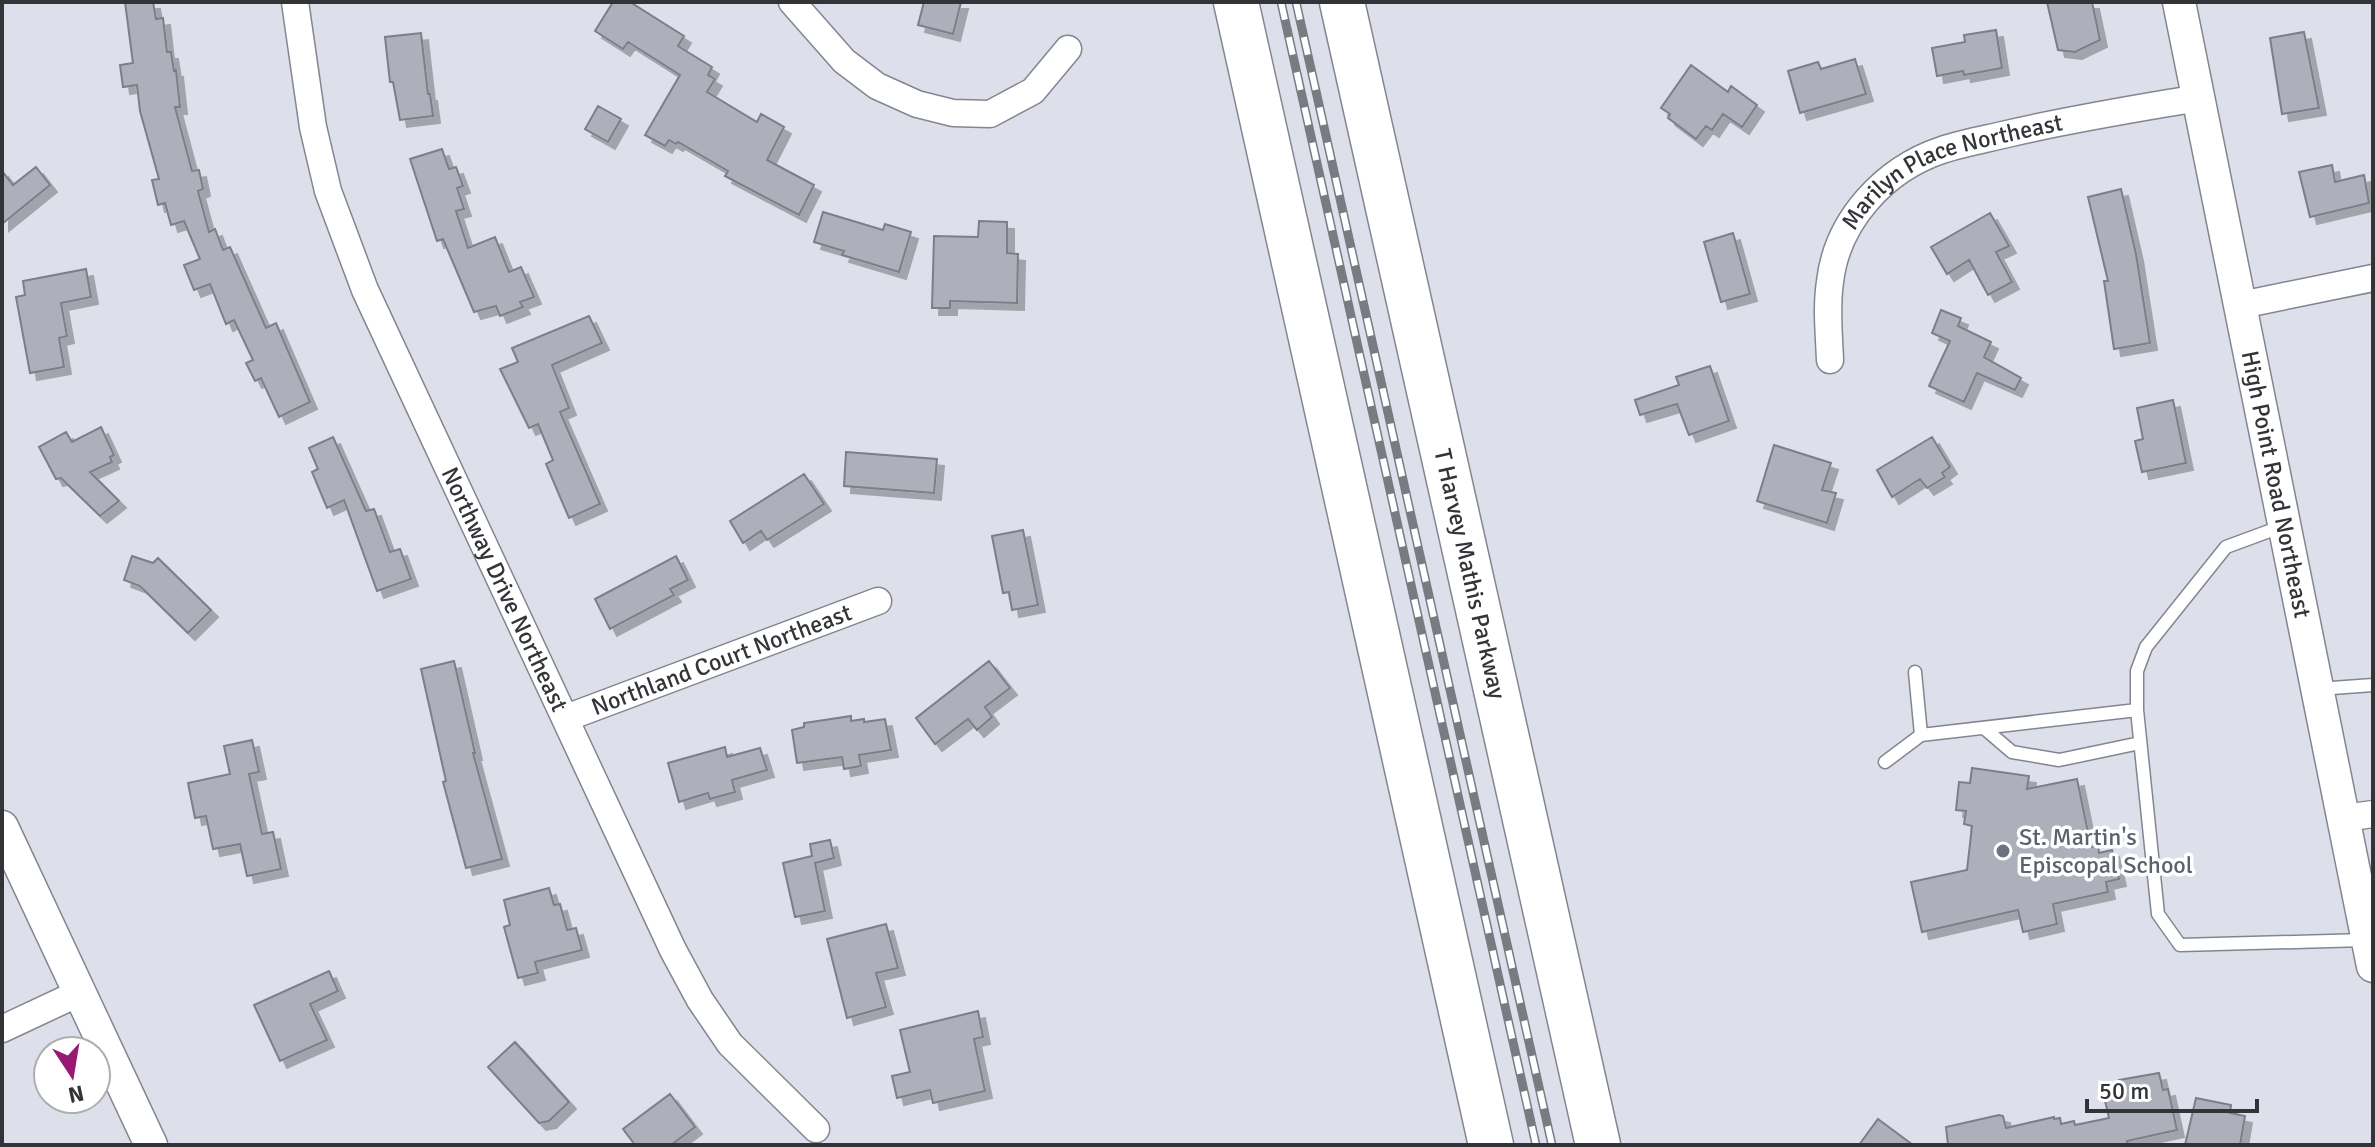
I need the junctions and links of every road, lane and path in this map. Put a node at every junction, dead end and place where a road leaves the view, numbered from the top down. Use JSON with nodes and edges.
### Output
{"nodes":[{"id":1,"x":295,"y":2,"type":"edge"},
{"id":2,"x":792,"y":2,"type":"edge"},
{"id":3,"x":1236,"y":2,"type":"edge"},
{"id":4,"x":1342,"y":2,"type":"edge"},
{"id":5,"x":2179,"y":2,"type":"edge"},
{"id":6,"x":1068,"y":49,"type":"dead end"},
{"id":7,"x":2198,"y":98,"type":"junction"},
{"id":8,"x":2373,"y":278,"type":"edge"},
{"id":9,"x":2241,"y":305,"type":"junction"},
{"id":10,"x":1830,"y":360,"type":"dead end"},
{"id":11,"x":2283,"y":526,"type":"junction"},
{"id":12,"x":878,"y":601,"type":"dead end"},
{"id":13,"x":1915,"y":672,"type":"dead end"},
{"id":14,"x":2373,"y":685,"type":"edge"},
{"id":15,"x":2318,"y":689,"type":"junction"},
{"id":16,"x":2137,"y":710,"type":"junction"},
{"id":17,"x":566,"y":718,"type":"junction"},
{"id":18,"x":1984,"y":728,"type":"junction"},
{"id":19,"x":1921,"y":735,"type":"junction"},
{"id":20,"x":2140,"y":743,"type":"junction"},
{"id":21,"x":1885,"y":762,"type":"dead end"},
{"id":22,"x":2358,"y":816,"type":"edge"},
{"id":23,"x":2,"y":827,"type":"edge"},
{"id":24,"x":2370,"y":953,"type":"edge"},
{"id":25,"x":79,"y":993,"type":"junction"},
{"id":26,"x":2,"y":1029,"type":"edge"},
{"id":27,"x":816,"y":1129,"type":"dead end"},
{"id":28,"x":151,"y":1145,"type":"edge"},
{"id":29,"x":1491,"y":1145,"type":"edge"},
{"id":30,"x":1598,"y":1145,"type":"edge"}],
"edges":[{"from":1,"to":17,"type":"street","name":"Northway Drive Northeast"},
{"from":2,"to":6,"type":"street"},
{"from":3,"to":29,"type":"highway"},
{"from":4,"to":30,"type":"highway","name":"T Harvey Mathis Parkway"},
{"from":5,"to":7,"type":"street","name":"High Point Road Northeast"},
{"from":7,"to":9,"type":"street","name":"High Point Road Northeast"},
{"from":7,"to":10,"type":"street","name":"Marilyn Place Northeast"},
{"from":8,"to":9,"type":"street"},
{"from":9,"to":11,"type":"street","name":"High Point Road Northeast"},
{"from":11,"to":15,"type":"street","name":"High Point Road Northeast"},
{"from":11,"to":16,"type":"lane"},
{"from":12,"to":17,"type":"street","name":"Northland Court Northeast"},
{"from":13,"to":19,"type":"lane"},
{"from":14,"to":15,"type":"lane"},
{"from":15,"to":22,"type":"street","name":"High Point Road Northeast"},
{"from":16,"to":18,"type":"lane"},
{"from":16,"to":20,"type":"lane"},
{"from":17,"to":27,"type":"street","name":"Northway Drive Northeast"},
{"from":18,"to":19,"type":"lane"},
{"from":18,"to":20,"type":"lane"},
{"from":19,"to":21,"type":"lane"},
{"from":20,"to":24,"type":"lane"},
{"from":22,"to":24,"type":"street","name":"High Point Road Northeast"},
{"from":23,"to":25,"type":"street"},
{"from":25,"to":26,"type":"street"},
{"from":25,"to":28,"type":"street"}]}
